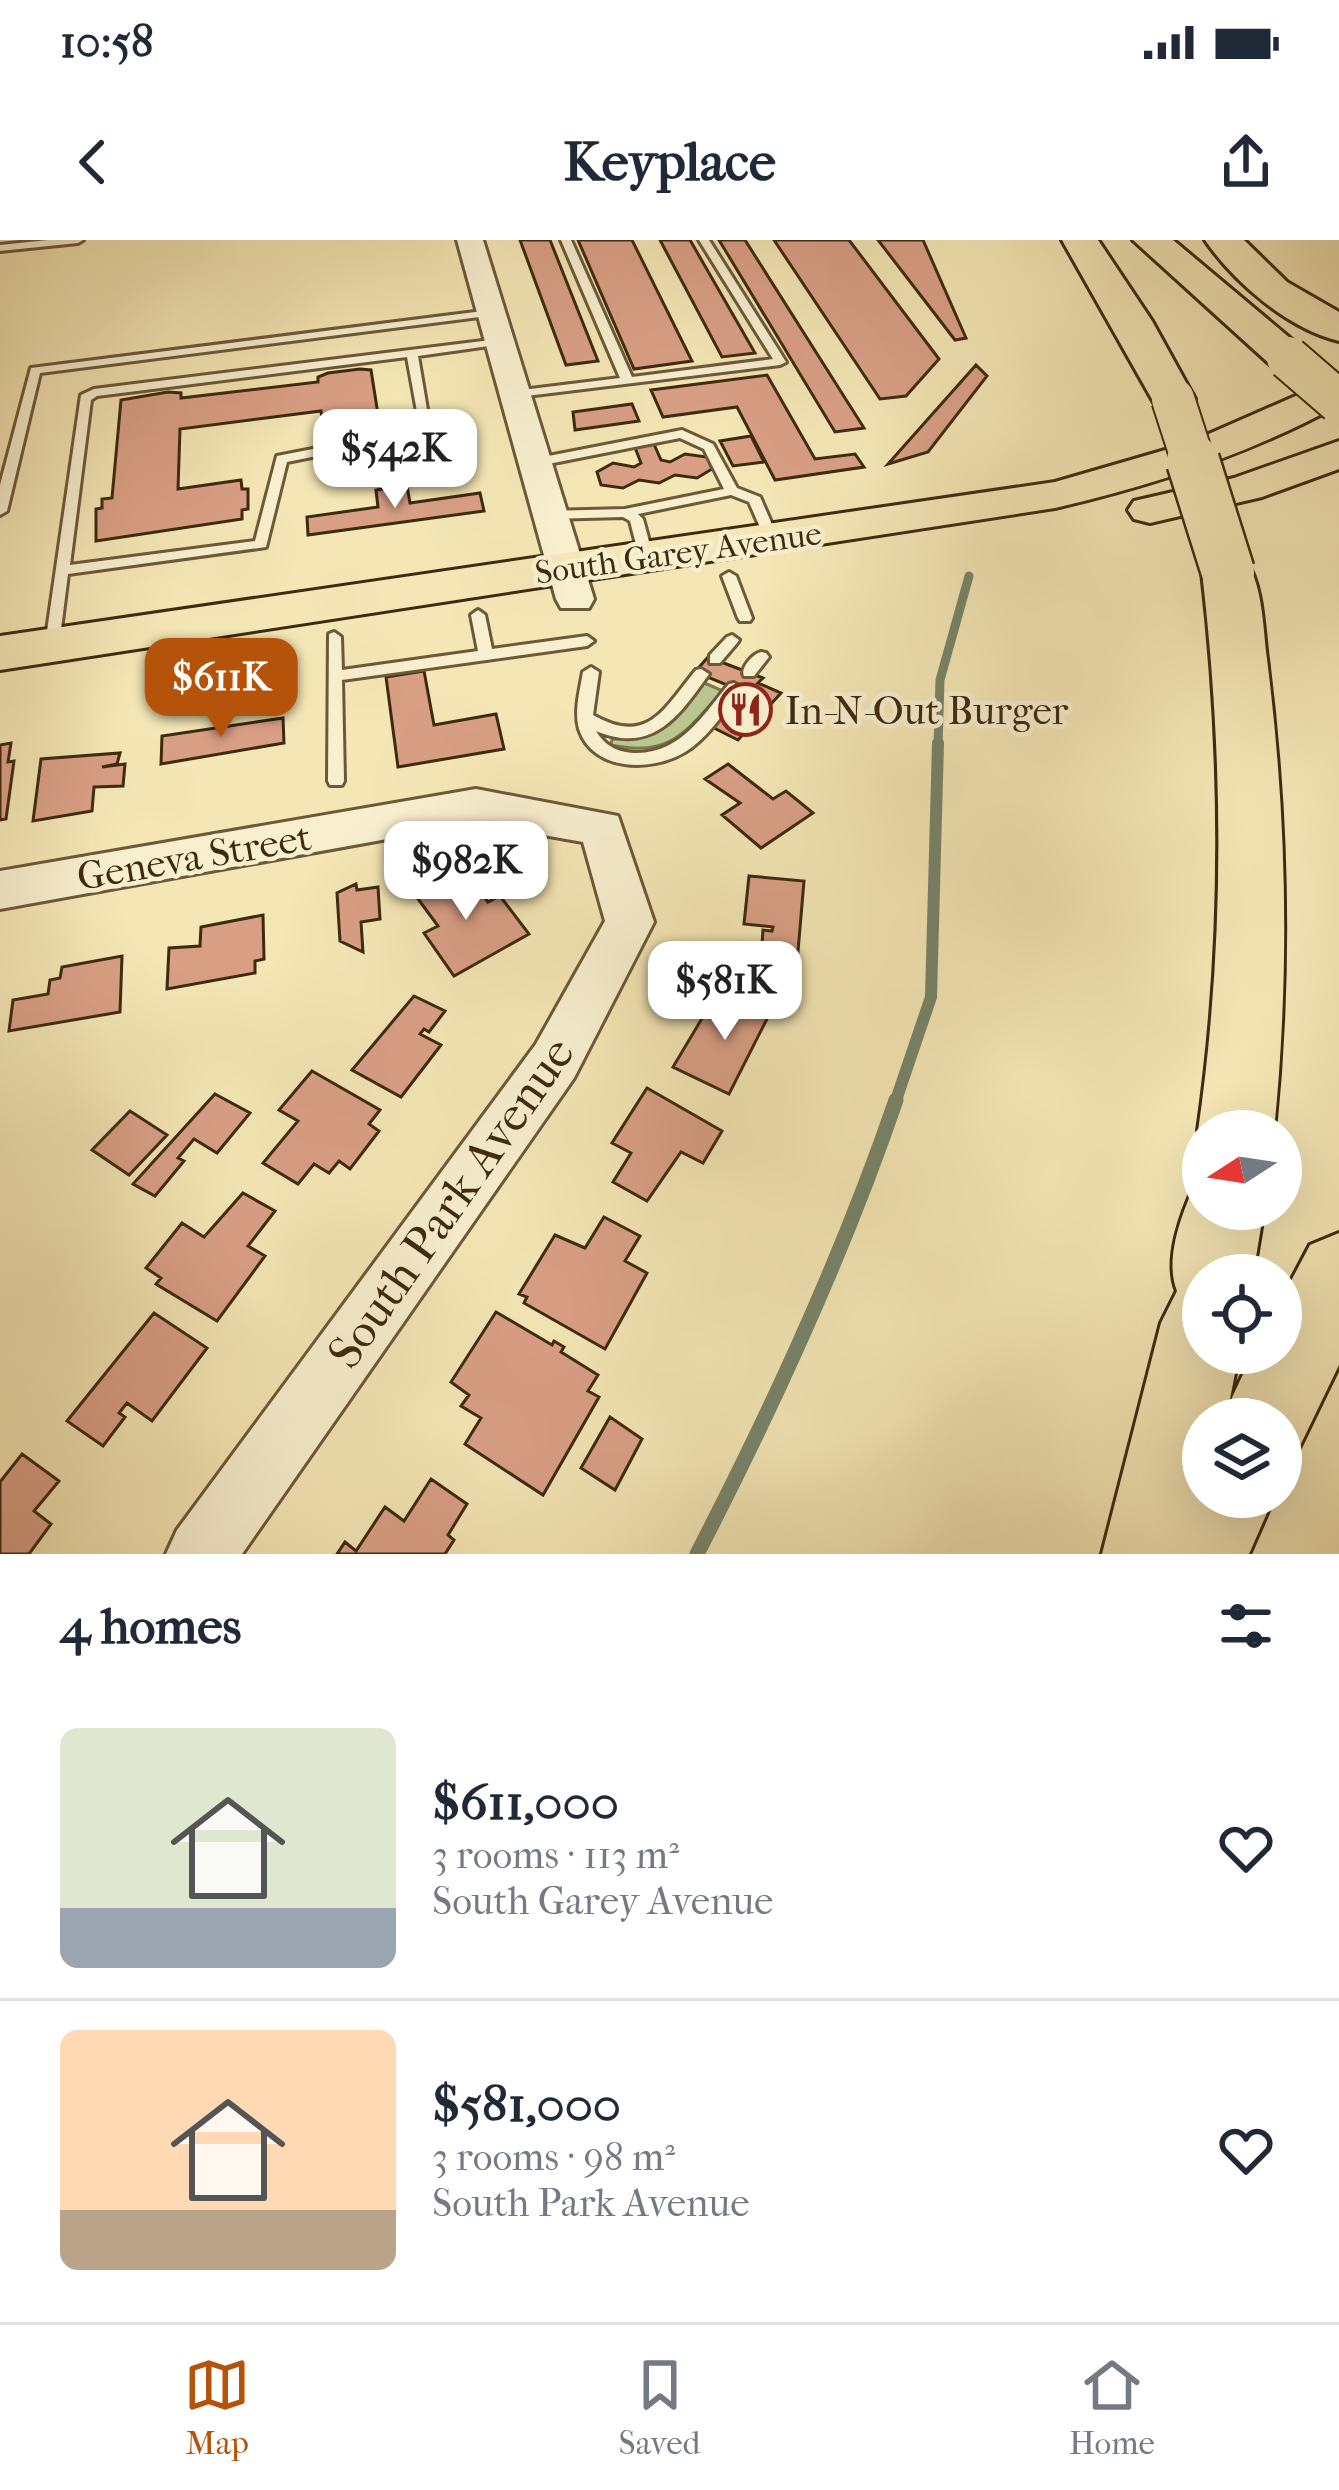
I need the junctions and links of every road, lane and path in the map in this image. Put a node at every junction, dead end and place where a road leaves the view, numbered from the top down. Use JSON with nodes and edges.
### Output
{"nodes":[{"id":1,"x":78,"y":240,"type":"edge"},
{"id":2,"x":470,"y":240,"type":"edge"},
{"id":3,"x":566,"y":240,"type":"edge"},
{"id":4,"x":704,"y":240,"type":"edge"},
{"id":5,"x":1080,"y":240,"type":"edge"},
{"id":6,"x":1151,"y":240,"type":"edge"},
{"id":7,"x":1222,"y":240,"type":"edge"},
{"id":8,"x":0,"y":248,"type":"edge"},
{"id":9,"x":495,"y":327,"type":"junction"},
{"id":10,"x":1339,"y":329,"type":"edge"},
{"id":11,"x":412,"y":354,"type":"junction"},
{"id":12,"x":627,"y":380,"type":"junction"},
{"id":13,"x":1339,"y":389,"type":"edge"},
{"id":14,"x":514,"y":395,"type":"junction"},
{"id":15,"x":1339,"y":402,"type":"edge"},
{"id":16,"x":1339,"y":454,"type":"edge"},
{"id":17,"x":533,"y":463,"type":"junction"},
{"id":18,"x":732,"y":490,"type":"junction"},
{"id":19,"x":0,"y":511,"type":"edge"},
{"id":20,"x":625,"y":514,"type":"junction"},
{"id":21,"x":548,"y":515,"type":"junction"},
{"id":22,"x":771,"y":538,"type":"junction"},
{"id":23,"x":646,"y":556,"type":"junction"},
{"id":24,"x":61,"y":571,"type":"junction"},
{"id":25,"x":575,"y":603,"type":"junction"},
{"id":26,"x":733,"y":640,"type":"dead end"},
{"id":27,"x":52,"y":645,"type":"junction"},
{"id":28,"x":0,"y":653,"type":"edge"},
{"id":29,"x":334,"y":657,"type":"junction"},
{"id":30,"x":760,"y":657,"type":"dead end"},
{"id":31,"x":715,"y":659,"type":"dead end"},
{"id":32,"x":591,"y":672,"type":"dead end"},
{"id":33,"x":749,"y":672,"type":"dead end"},
{"id":34,"x":701,"y":674,"type":"dead end"},
{"id":35,"x":0,"y":688,"type":"edge"},
{"id":36,"x":734,"y":688,"type":"dead end"},
{"id":37,"x":586,"y":718,"type":"junction"},
{"id":38,"x":335,"y":781,"type":"dead end"},
{"id":39,"x":602,"y":829,"type":"joint"},
{"id":40,"x":0,"y":890,"type":"edge"},
{"id":41,"x":1239,"y":1110,"type":"edge"},
{"id":42,"x":1339,"y":1274,"type":"edge"},
{"id":43,"x":1194,"y":1374,"type":"edge"},
{"id":44,"x":1277,"y":1398,"type":"edge"},
{"id":45,"x":1217,"y":1518,"type":"edge"},
{"id":46,"x":201,"y":1554,"type":"edge"},
{"id":47,"x":1150,"y":1554,"type":"edge"},
{"id":48,"x":1199,"y":1554,"type":"edge"}],
"edges":[{"from":1,"to":8,"type":"lane"},
{"from":2,"to":9,"type":"street"},
{"from":3,"to":12,"type":"lane"},
{"from":4,"to":12,"type":"lane"},
{"from":5,"to":41,"type":"highway","bridge":true},
{"from":6,"to":15,"type":"highway","bridge":true},
{"from":7,"to":10,"type":"highway"},
{"from":9,"to":11,"type":"lane"},
{"from":9,"to":14,"type":"street"},
{"from":9,"to":19,"type":"lane"},
{"from":11,"to":24,"type":"lane"},
{"from":11,"to":24,"type":"lane"},
{"from":12,"to":14,"type":"lane"},
{"from":13,"to":22,"type":"main road","name":"South Garey Avenue"},
{"from":14,"to":17,"type":"street"},
{"from":16,"to":25,"type":"main road","name":"South Garey Avenue"},
{"from":17,"to":18,"type":"lane"},
{"from":17,"to":21,"type":"street"},
{"from":18,"to":20,"type":"lane"},
{"from":18,"to":22,"type":"lane"},
{"from":20,"to":21,"type":"lane"},
{"from":20,"to":23,"type":"lane"},
{"from":21,"to":25,"type":"street"},
{"from":22,"to":23,"type":"main road","name":"South Garey Avenue"},
{"from":23,"to":25,"type":"main road","name":"South Garey Avenue"},
{"from":24,"to":27,"type":"lane"},
{"from":25,"to":27,"type":"main road","name":"South Garey Avenue"},
{"from":25,"to":29,"type":"main road","name":"South Garey Avenue"},
{"from":26,"to":31,"type":"lane"},
{"from":27,"to":28,"type":"main road","name":"South Garey Avenue"},
{"from":29,"to":35,"type":"main road","name":"South Garey Avenue"},
{"from":29,"to":38,"type":"lane"},
{"from":30,"to":33,"type":"lane"},
{"from":32,"to":37,"type":"lane"},
{"from":34,"to":37,"type":"lane"},
{"from":36,"to":37,"type":"lane"},
{"from":39,"to":40,"type":"street","name":"Geneva Street"},
{"from":39,"to":46,"type":"street","name":"South Park Avenue"},
{"from":42,"to":44,"type":"highway"},
{"from":43,"to":47,"type":"highway"},
{"from":45,"to":48,"type":"highway"}]}
